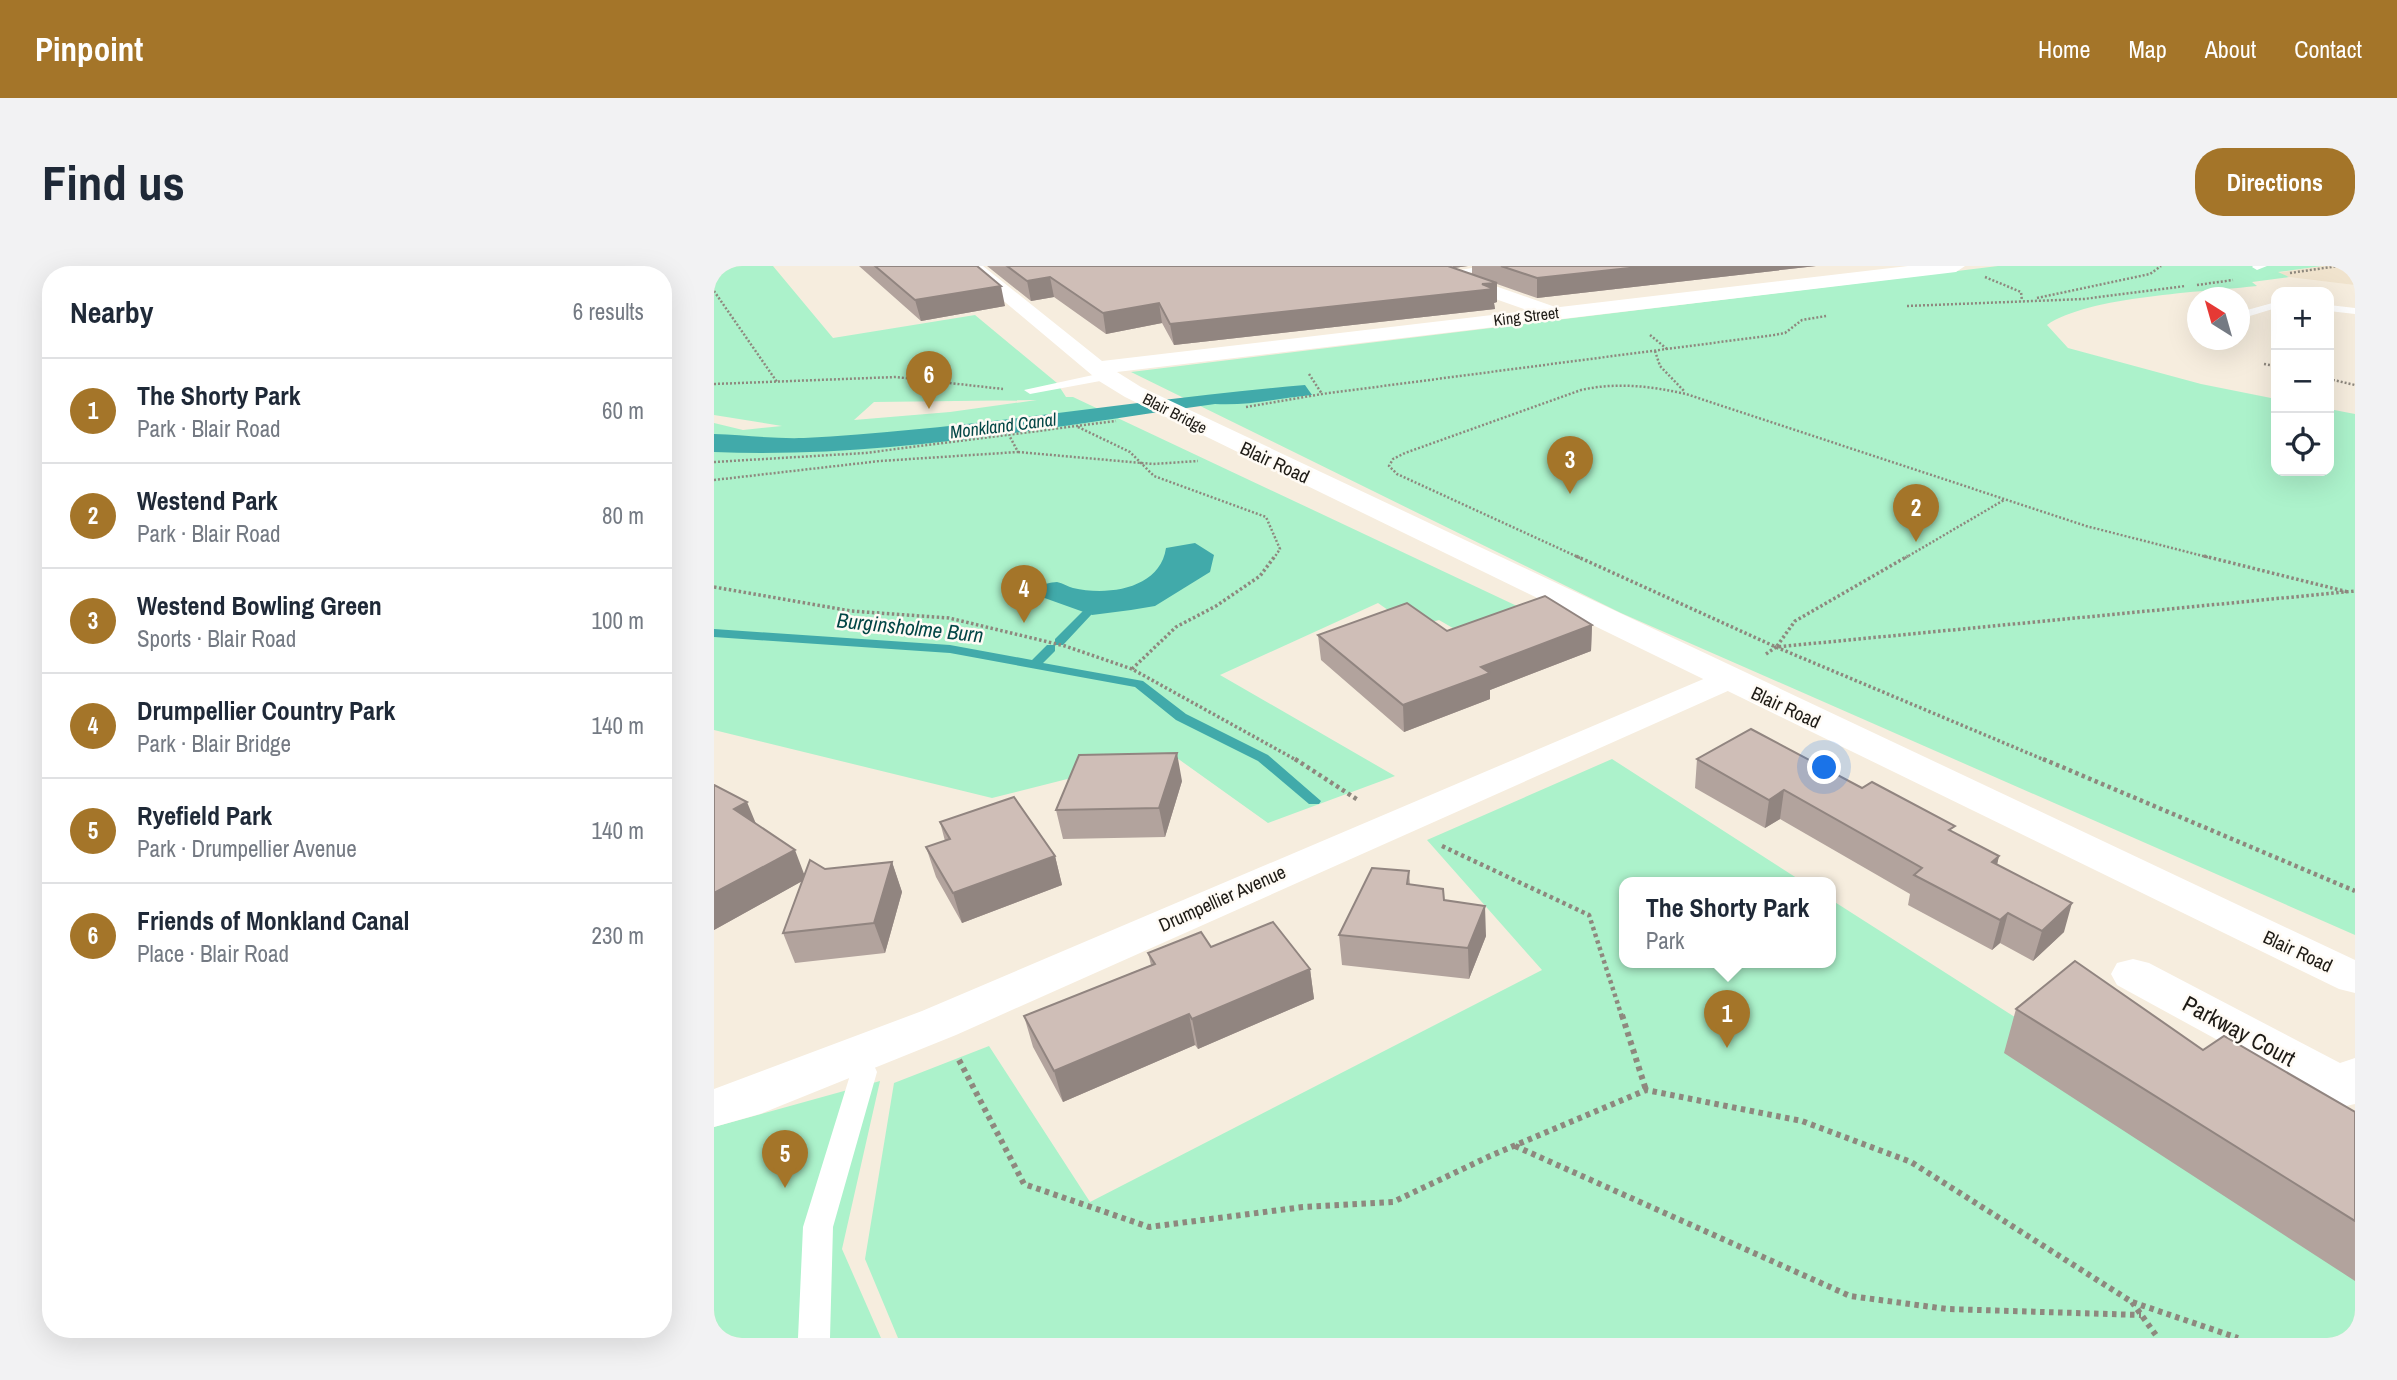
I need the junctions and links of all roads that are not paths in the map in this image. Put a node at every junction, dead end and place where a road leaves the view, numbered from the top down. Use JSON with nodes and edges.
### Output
{"nodes":[{"id":1,"x":971,"y":266,"type":"edge"},
{"id":2,"x":1466,"y":266,"type":"edge"},
{"id":3,"x":1511,"y":266,"type":"edge"},
{"id":4,"x":2262,"y":266,"type":"edge"},
{"id":5,"x":1942,"y":267,"type":"edge"},
{"id":6,"x":2257,"y":267,"type":"edge"},
{"id":7,"x":1431,"y":270,"type":"edge"},
{"id":8,"x":2271,"y":306,"type":"edge"},
{"id":9,"x":2334,"y":309,"type":"edge"},
{"id":10,"x":2250,"y":311,"type":"edge"},
{"id":11,"x":2355,"y":311,"type":"edge"},
{"id":12,"x":1554,"y":313,"type":"junction"},
{"id":13,"x":1102,"y":372,"type":"junction"},
{"id":14,"x":1030,"y":390,"type":"road end"},
{"id":15,"x":1227,"y":422,"type":"joint"},
{"id":16,"x":1727,"y":679,"type":"junction"},
{"id":17,"x":2133,"y":974,"type":"dead end"},
{"id":18,"x":2355,"y":978,"type":"edge"},
{"id":19,"x":857,"y":1055,"type":"junction"},
{"id":20,"x":2352,"y":1086,"type":"edge"},
{"id":21,"x":724,"y":1095,"type":"edge"},
{"id":22,"x":814,"y":1338,"type":"edge"}],
"edges":[{"from":1,"to":13,"type":"street"},
{"from":2,"to":7,"type":"lane"},
{"from":3,"to":7,"type":"lane"},
{"from":4,"to":6,"type":"lane"},
{"from":5,"to":12,"type":"street","name":"King Street"},
{"from":7,"to":12,"type":"street"},
{"from":8,"to":10,"type":"lane"},
{"from":9,"to":11,"type":"lane"},
{"from":12,"to":13,"type":"street","name":"King Street"},
{"from":13,"to":14,"type":"lane"},
{"from":13,"to":15,"type":"street","name":"Blair Bridge"},
{"from":15,"to":16,"type":"street","name":"Blair Road"},
{"from":16,"to":18,"type":"street","name":"Blair Road"},
{"from":16,"to":19,"type":"street","name":"Drumpellier Avenue"},
{"from":17,"to":20,"type":"street","name":"Parkway Court"},
{"from":19,"to":21,"type":"street","name":"Drumpellier Avenue"},
{"from":19,"to":22,"type":"lane"}]}
